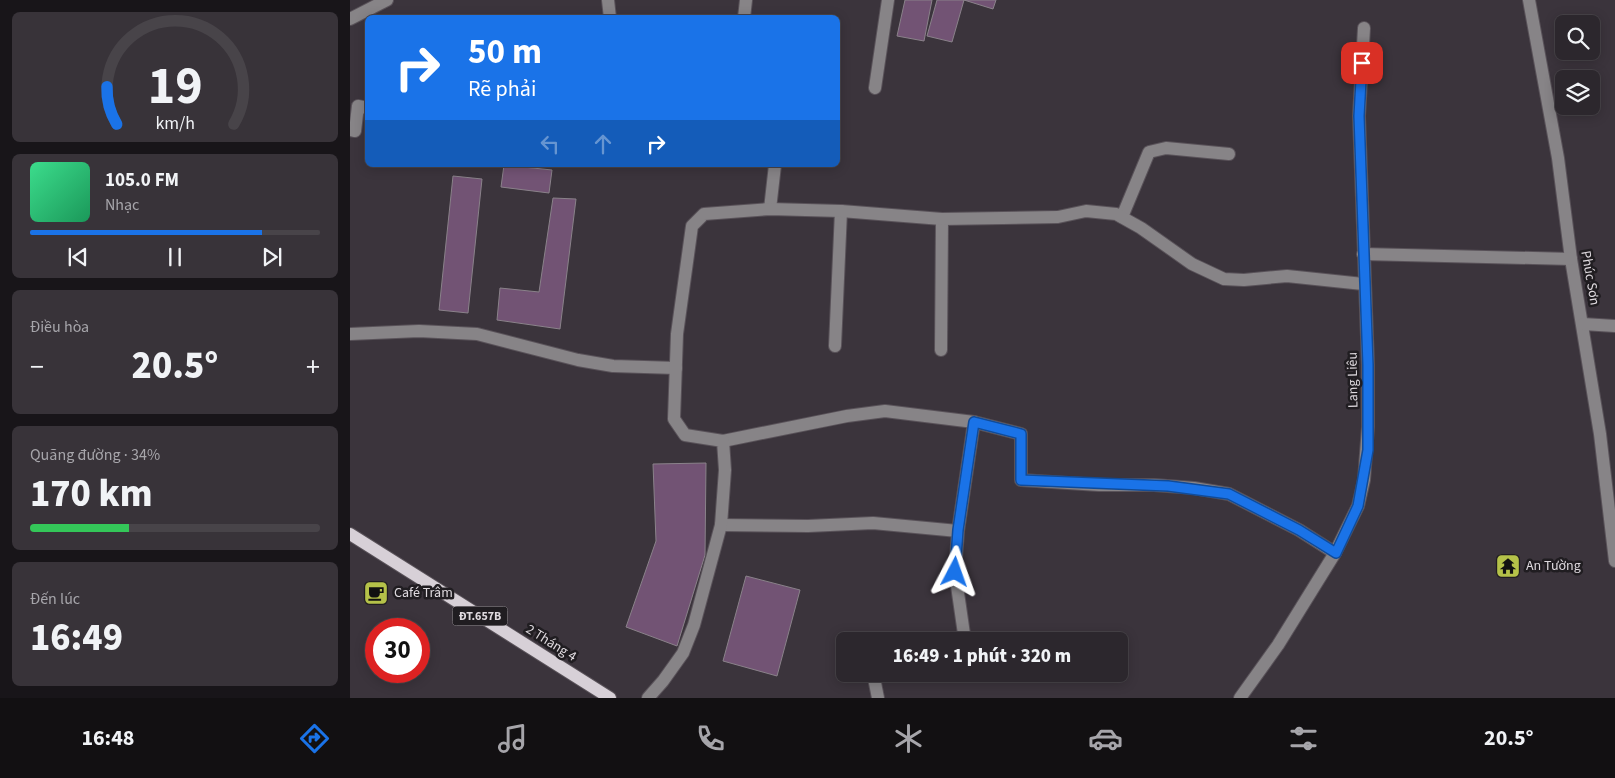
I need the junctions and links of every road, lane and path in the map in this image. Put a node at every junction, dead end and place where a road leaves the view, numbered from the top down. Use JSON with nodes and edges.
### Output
{"nodes":[{"id":1,"x":388,"y":0,"type":"edge"},
{"id":2,"x":608,"y":0,"type":"edge"},
{"id":3,"x":746,"y":0,"type":"edge"},
{"id":4,"x":888,"y":0,"type":"edge"},
{"id":5,"x":1529,"y":0,"type":"edge"},
{"id":6,"x":610,"y":15,"type":"edge"},
{"id":7,"x":744,"y":15,"type":"edge"},
{"id":8,"x":350,"y":19,"type":"edge"},
{"id":9,"x":1364,"y":28,"type":"dead end"},
{"id":10,"x":875,"y":88,"type":"dead end"},
{"id":11,"x":365,"y":107,"type":"edge"},
{"id":12,"x":350,"y":130,"type":"edge"},
{"id":13,"x":1229,"y":154,"type":"dead end"},
{"id":14,"x":775,"y":167,"type":"edge"},
{"id":15,"x":770,"y":209,"type":"junction"},
{"id":16,"x":841,"y":211,"type":"junction"},
{"id":17,"x":1122,"y":217,"type":"junction"},
{"id":18,"x":942,"y":219,"type":"junction"},
{"id":19,"x":1363,"y":254,"type":"junction"},
{"id":20,"x":1570,"y":259,"type":"junction"},
{"id":21,"x":1363,"y":284,"type":"junction"},
{"id":22,"x":1583,"y":324,"type":"junction"},
{"id":23,"x":1615,"y":326,"type":"edge"},
{"id":24,"x":350,"y":334,"type":"edge"},
{"id":25,"x":835,"y":346,"type":"dead end"},
{"id":26,"x":941,"y":350,"type":"dead end"},
{"id":27,"x":676,"y":368,"type":"junction"},
{"id":28,"x":974,"y":422,"type":"junction"},
{"id":29,"x":723,"y":442,"type":"junction"},
{"id":30,"x":721,"y":525,"type":"junction"},
{"id":31,"x":958,"y":530,"type":"junction"},
{"id":32,"x":350,"y":534,"type":"edge"},
{"id":33,"x":1336,"y":553,"type":"junction"},
{"id":34,"x":1615,"y":562,"type":"edge"},
{"id":35,"x":964,"y":632,"type":"edge"},
{"id":36,"x":875,"y":682,"type":"edge"},
{"id":37,"x":610,"y":698,"type":"edge"},
{"id":38,"x":648,"y":698,"type":"edge"},
{"id":39,"x":878,"y":698,"type":"edge"},
{"id":40,"x":1240,"y":698,"type":"edge"}],
"edges":[{"from":1,"to":8,"type":"street"},
{"from":2,"to":6,"type":"street"},
{"from":3,"to":7,"type":"street"},
{"from":4,"to":10,"type":"street"},
{"from":5,"to":20,"type":"street","name":"Phúc Sơn"},
{"from":9,"to":19,"type":"street","name":"Lang Liêu"},
{"from":11,"to":12,"type":"street"},
{"from":13,"to":17,"type":"street"},
{"from":14,"to":15,"type":"street"},
{"from":15,"to":16,"type":"street"},
{"from":15,"to":27,"type":"street"},
{"from":16,"to":18,"type":"street"},
{"from":16,"to":25,"type":"street"},
{"from":17,"to":18,"type":"street"},
{"from":17,"to":21,"type":"street"},
{"from":18,"to":26,"type":"street"},
{"from":19,"to":20,"type":"street"},
{"from":19,"to":21,"type":"street","name":"Lang Liêu"},
{"from":20,"to":22,"type":"street","name":"Phúc Sơn"},
{"from":21,"to":33,"type":"street","name":"Lang Liêu"},
{"from":22,"to":23,"type":"street"},
{"from":22,"to":34,"type":"street","name":"Phúc Sơn"},
{"from":24,"to":27,"type":"street"},
{"from":27,"to":29,"type":"street"},
{"from":28,"to":29,"type":"street"},
{"from":28,"to":31,"type":"street"},
{"from":28,"to":33,"type":"street"},
{"from":29,"to":30,"type":"street"},
{"from":30,"to":31,"type":"street"},
{"from":30,"to":38,"type":"street"},
{"from":31,"to":35,"type":"street"},
{"from":32,"to":37,"type":"main road","name":"2 Tháng 4","number":"ĐT.657B"},
{"from":33,"to":40,"type":"street","name":"Lang Liêu"},
{"from":36,"to":39,"type":"street"}]}
